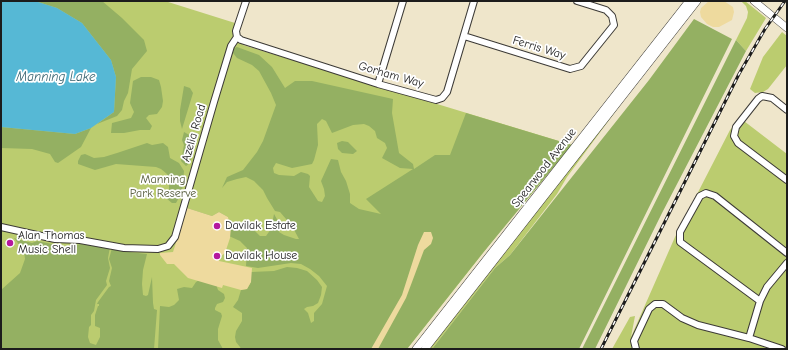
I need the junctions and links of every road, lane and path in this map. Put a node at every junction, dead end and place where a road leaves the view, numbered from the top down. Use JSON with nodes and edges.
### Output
{"nodes":[{"id":1,"x":246,"y":1,"type":"edge"},
{"id":2,"x":404,"y":1,"type":"edge"},
{"id":3,"x":474,"y":1,"type":"edge"},
{"id":4,"x":577,"y":1,"type":"edge"},
{"id":5,"x":689,"y":1,"type":"edge"},
{"id":6,"x":697,"y":1,"type":"edge"},
{"id":7,"x":754,"y":1,"type":"edge"},
{"id":8,"x":787,"y":28,"type":"edge"},
{"id":9,"x":237,"y":36,"type":"junction"},
{"id":10,"x":464,"y":36,"type":"junction"},
{"id":11,"x":378,"y":84,"type":"junction"},
{"id":12,"x":787,"y":110,"type":"edge"},
{"id":13,"x":787,"y":180,"type":"edge"},
{"id":14,"x":1,"y":227,"type":"edge"},
{"id":15,"x":787,"y":253,"type":"edge"},
{"id":16,"x":787,"y":264,"type":"edge"},
{"id":17,"x":760,"y":301,"type":"junction"},
{"id":18,"x":748,"y":338,"type":"junction"},
{"id":19,"x":416,"y":349,"type":"edge"},
{"id":20,"x":425,"y":349,"type":"edge"},
{"id":21,"x":636,"y":349,"type":"edge"},
{"id":22,"x":782,"y":349,"type":"edge"}],
"edges":[{"from":1,"to":9,"type":"street","name":"Azelia Road"},
{"from":2,"to":11,"type":"street"},
{"from":3,"to":10,"type":"street","name":"Gorham Way"},
{"from":4,"to":10,"type":"street","name":"Ferris Way"},
{"from":5,"to":19,"type":"main road","name":"Spearwood Avenue"},
{"from":6,"to":20,"type":"main road","name":"Spearwood Avenue"},
{"from":7,"to":8,"type":"main road"},
{"from":9,"to":11,"type":"street","name":"Gorham Way"},
{"from":9,"to":14,"type":"street","name":"Azelia Road"},
{"from":10,"to":11,"type":"street","name":"Gorham Way"},
{"from":12,"to":13,"type":"street"},
{"from":15,"to":17,"type":"street"},
{"from":16,"to":17,"type":"street"},
{"from":17,"to":18,"type":"street"},
{"from":18,"to":21,"type":"street"},
{"from":18,"to":22,"type":"street"}]}
